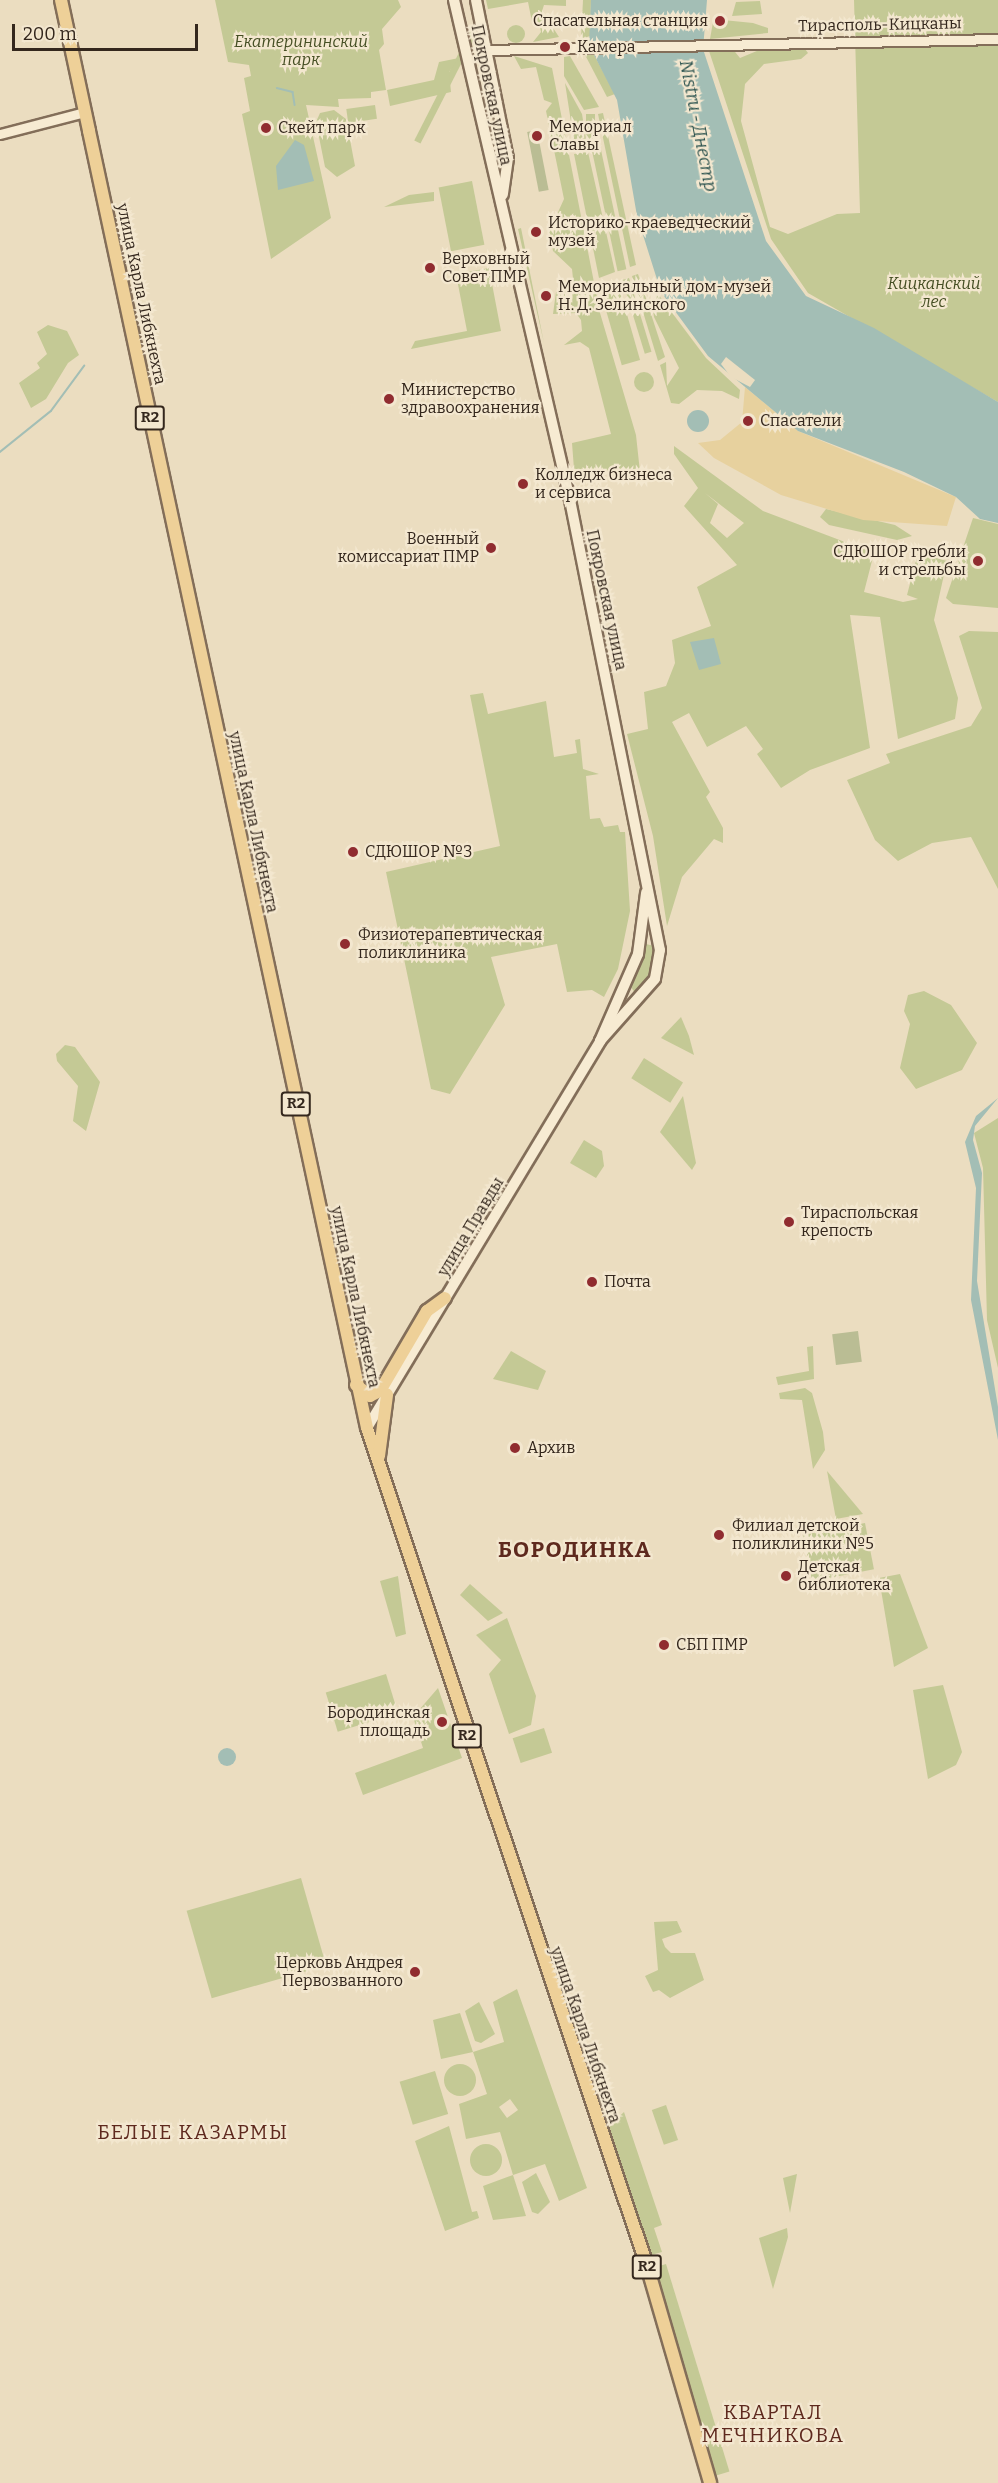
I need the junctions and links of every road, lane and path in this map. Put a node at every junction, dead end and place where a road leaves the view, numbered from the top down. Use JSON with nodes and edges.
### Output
{"nodes":[{"id":1,"x":61,"y":0,"type":"edge"},
{"id":2,"x":454,"y":0,"type":"edge"},
{"id":3,"x":476,"y":0,"type":"edge"},
{"id":4,"x":482,"y":28,"type":"junction"},
{"id":5,"x":462,"y":33,"type":"junction"},
{"id":6,"x":998,"y":39,"type":"edge"},
{"id":7,"x":486,"y":50,"type":"junction"},
{"id":8,"x":85,"y":112,"type":"junction"},
{"id":9,"x":0,"y":134,"type":"edge"},
{"id":10,"x":507,"y":151,"type":"junction"},
{"id":11,"x":488,"y":154,"type":"junction"},
{"id":12,"x":503,"y":195,"type":"junction"},
{"id":13,"x":647,"y":870,"type":"junction"},
{"id":14,"x":642,"y":941,"type":"junction"},
{"id":15,"x":659,"y":942,"type":"junction"},
{"id":16,"x":661,"y":958,"type":"joint"},
{"id":17,"x":626,"y":989,"type":"junction"},
{"id":18,"x":639,"y":998,"type":"junction"},
{"id":19,"x":600,"y":1041,"type":"junction"},
{"id":20,"x":446,"y":1298,"type":"junction"},
{"id":21,"x":356,"y":1385,"type":"junction"},
{"id":22,"x":387,"y":1395,"type":"junction"},
{"id":23,"x":367,"y":1428,"type":"junction"},
{"id":24,"x":379,"y":1466,"type":"junction"},
{"id":25,"x":710,"y":2483,"type":"edge"}],
"edges":[{"from":1,"to":8,"type":"main road","name":"улица Карла Либкнехта","number":"R2"},
{"from":2,"to":5,"type":"main road","name":"Покровская улица"},
{"from":3,"to":4,"type":"main road","name":"Покровская улица"},
{"from":4,"to":5,"type":"main road"},
{"from":4,"to":7,"type":"main road","name":"Покровская улица"},
{"from":5,"to":11,"type":"main road","name":"Покровская улица"},
{"from":6,"to":7,"type":"street","name":"Тирасполь-Кицканы"},
{"from":7,"to":10,"type":"main road","name":"Покровская улица"},
{"from":8,"to":9,"type":"street"},
{"from":8,"to":21,"type":"main road","name":"улица Карла Либкнехта","number":"R2"},
{"from":10,"to":11,"type":"main road"},
{"from":10,"to":12,"type":"main road","name":"Покровская улица"},
{"from":11,"to":12,"type":"main road","name":"Покровская улица"},
{"from":12,"to":13,"type":"main road","name":"Покровская улица"},
{"from":13,"to":14,"type":"main road","name":"Покровская улица"},
{"from":13,"to":15,"type":"main road","name":"Покровская улица"},
{"from":14,"to":15,"type":"main road"},
{"from":14,"to":17,"type":"main road","name":"улица Правды"},
{"from":15,"to":16,"type":"main road","name":"Покровская улица"},
{"from":16,"to":18,"type":"main road","name":"улица Правды"},
{"from":17,"to":18,"type":"main road"},
{"from":17,"to":19,"type":"main road","name":"улица Правды"},
{"from":18,"to":19,"type":"main road","name":"улица Правды"},
{"from":19,"to":20,"type":"main road","name":"улица Правды"},
{"from":20,"to":21,"type":"main road"},
{"from":20,"to":22,"type":"main road","name":"улица Правды"},
{"from":21,"to":23,"type":"main road","name":"улица Карла Либкнехта","number":"R2"},
{"from":22,"to":23,"type":"main road","name":"улица Правды"},
{"from":22,"to":24,"type":"main road"},
{"from":23,"to":24,"type":"main road","name":"улица Карла Либкнехта","number":"R2"},
{"from":24,"to":25,"type":"main road","name":"улица Карла Либкнехта","number":"R2"}]}
